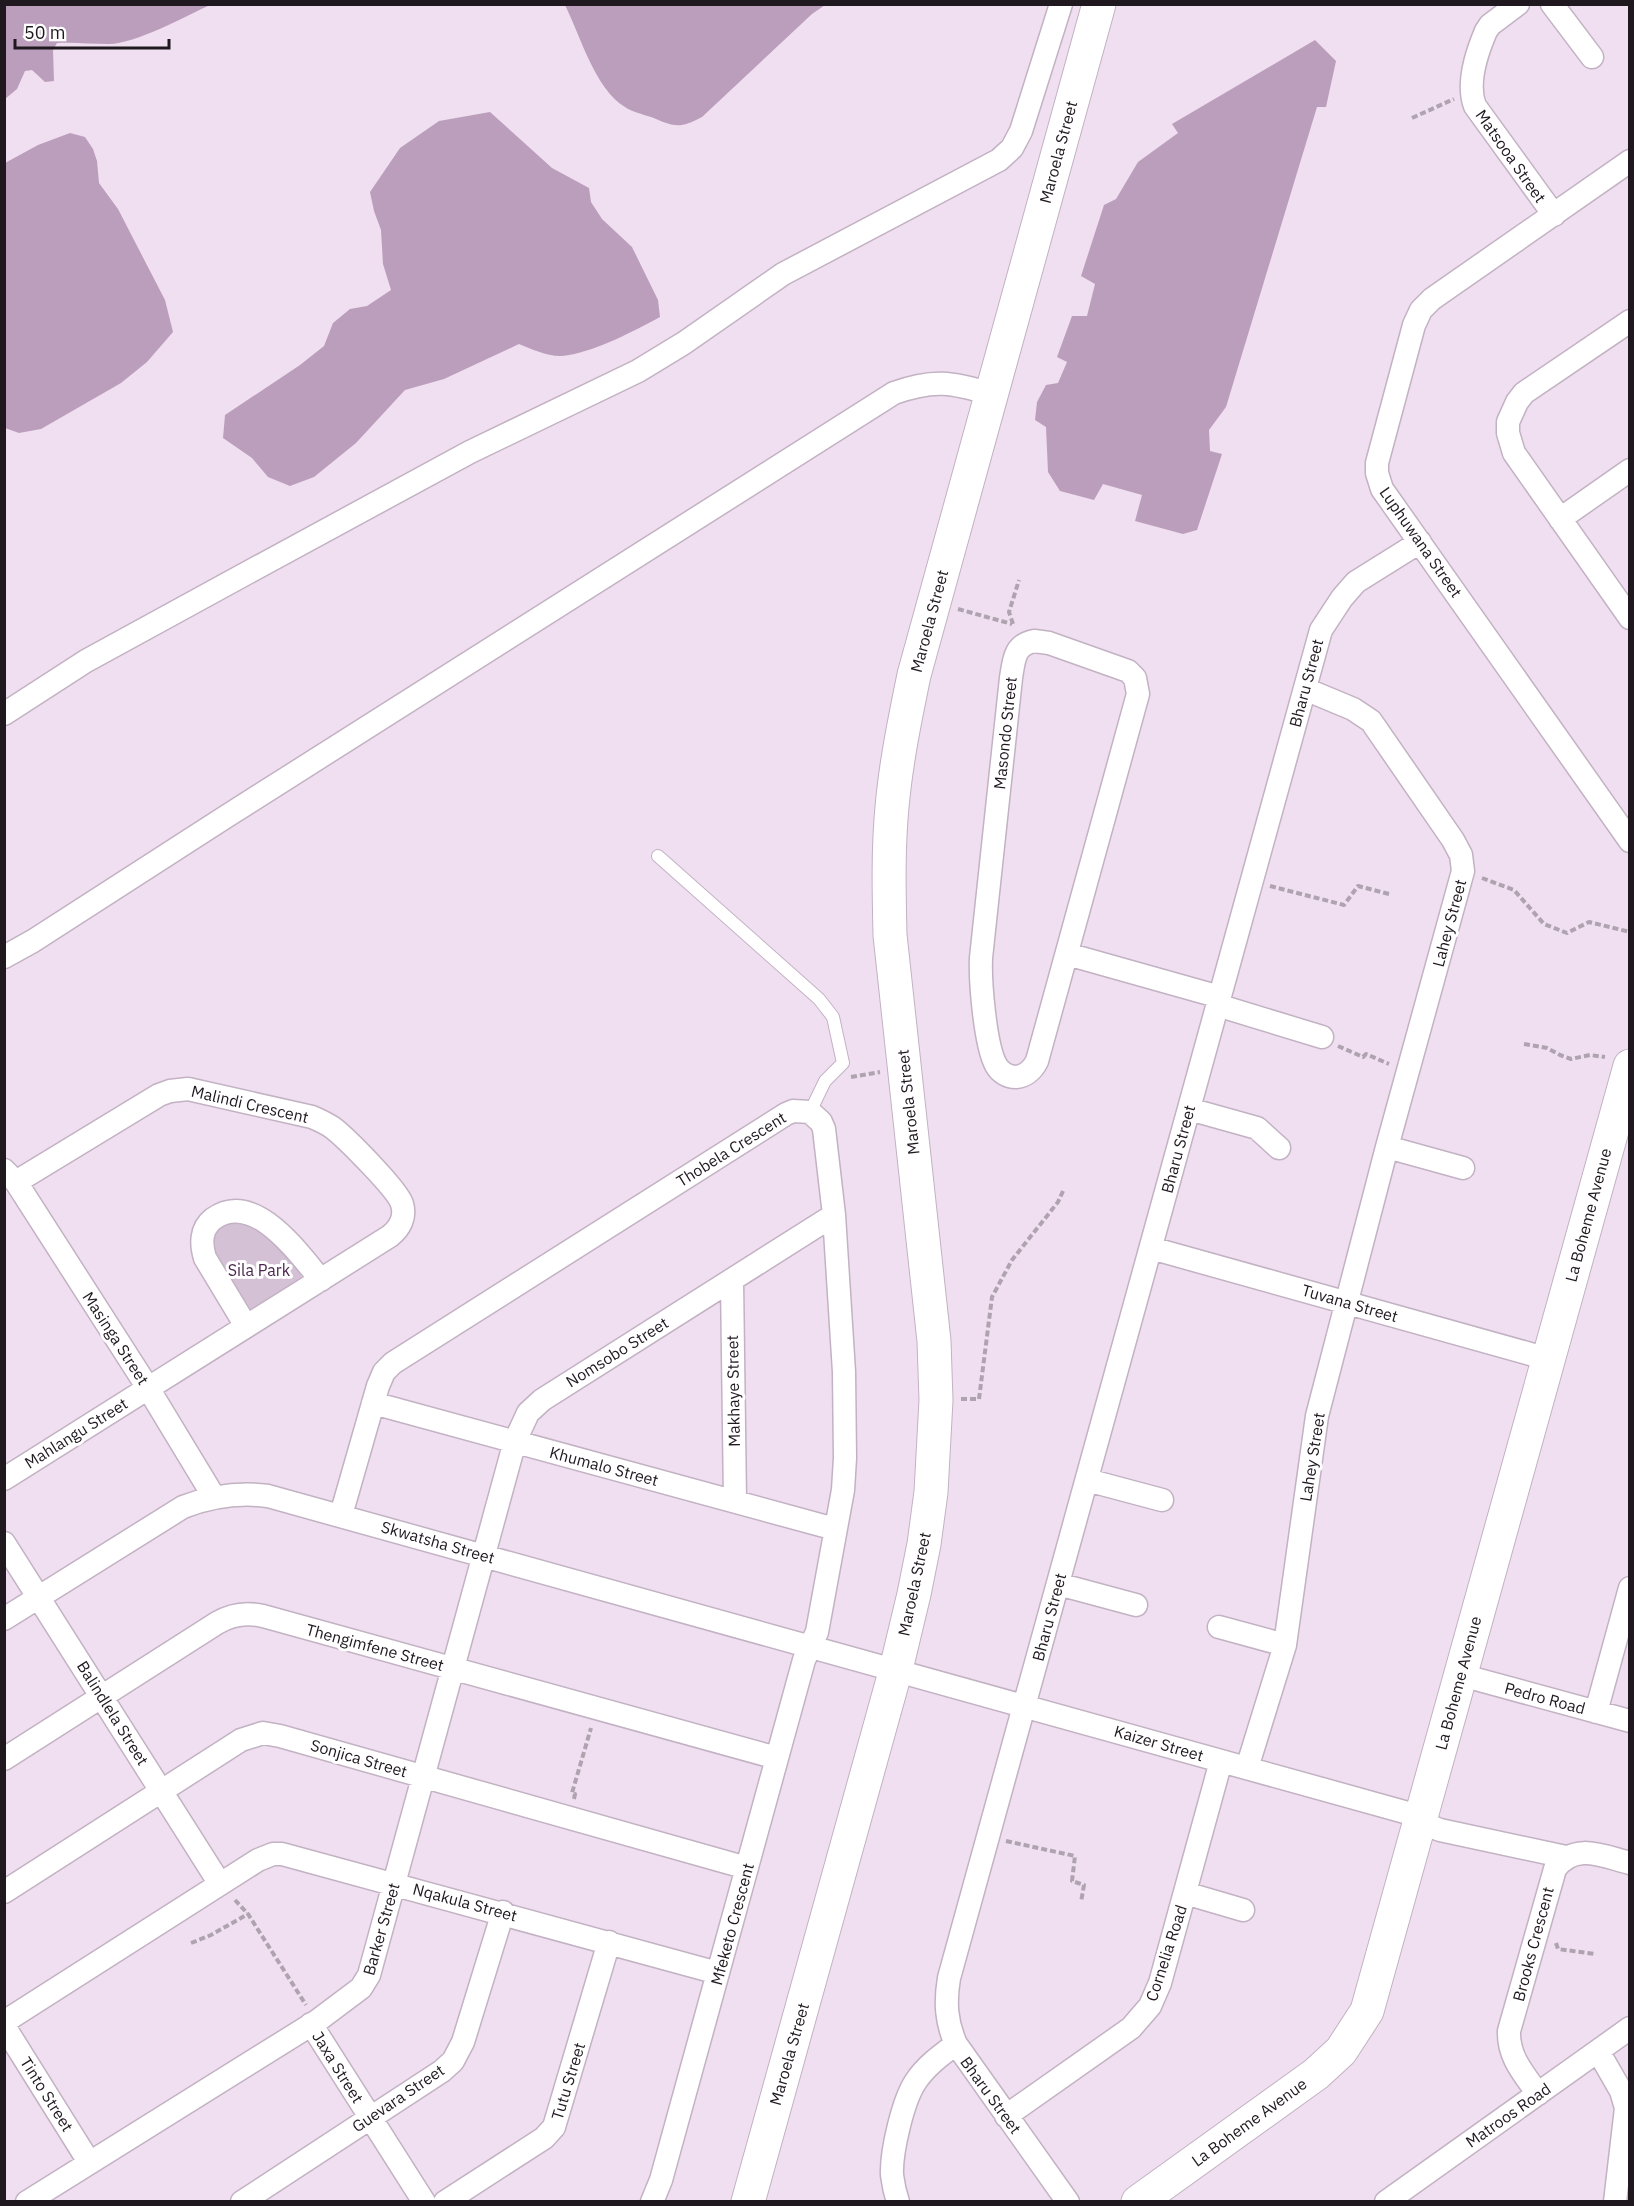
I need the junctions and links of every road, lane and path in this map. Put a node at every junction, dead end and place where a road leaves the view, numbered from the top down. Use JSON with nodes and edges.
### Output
{"nodes":[{"id":1,"x":1061,"y":4,"type":"edge"},
{"id":2,"x":1099,"y":4,"type":"edge"},
{"id":3,"x":1518,"y":4,"type":"edge"},
{"id":4,"x":1552,"y":4,"type":"edge"},
{"id":5,"x":1592,"y":57,"type":"dead end"},
{"id":6,"x":1471,"y":86,"type":"junction"},
{"id":7,"x":1412,"y":118,"type":"dead end"},
{"id":8,"x":1629,"y":161,"type":"edge"},
{"id":9,"x":1554,"y":215,"type":"junction"},
{"id":10,"x":1629,"y":321,"type":"edge"},
{"id":11,"x":991,"y":394,"type":"junction"},
{"id":12,"x":1629,"y":470,"type":"edge"},
{"id":13,"x":1560,"y":519,"type":"junction"},
{"id":14,"x":1420,"y":542,"type":"junction"},
{"id":15,"x":1019,"y":580,"type":"dead end"},
{"id":16,"x":934,"y":603,"type":"junction"},
{"id":17,"x":1629,"y":616,"type":"edge"},
{"id":18,"x":1018,"y":634,"type":"junction"},
{"id":19,"x":1305,"y":689,"type":"junction"},
{"id":20,"x":4,"y":714,"type":"edge"},
{"id":21,"x":1629,"y":841,"type":"edge"},
{"id":22,"x":658,"y":856,"type":"dead end"},
{"id":23,"x":1463,"y":871,"type":"junction"},
{"id":24,"x":1252,"y":882,"type":"junction"},
{"id":25,"x":1389,"y":894,"type":"dead end"},
{"id":26,"x":1629,"y":932,"type":"edge"},
{"id":27,"x":1066,"y":954,"type":"junction"},
{"id":28,"x":4,"y":957,"type":"edge"},
{"id":29,"x":1219,"y":1001,"type":"junction"},
{"id":30,"x":1322,"y":1037,"type":"joint"},
{"id":31,"x":1524,"y":1044,"type":"dead end"},
{"id":32,"x":1620,"y":1062,"type":"edge"},
{"id":33,"x":904,"y":1068,"type":"junction"},
{"id":34,"x":1409,"y":1072,"type":"junction"},
{"id":35,"x":825,"y":1081,"type":"junction"},
{"id":36,"x":1189,"y":1108,"type":"junction"},
{"id":37,"x":810,"y":1112,"type":"junction"},
{"id":38,"x":1280,"y":1148,"type":"dead end"},
{"id":39,"x":1387,"y":1148,"type":"junction"},
{"id":40,"x":1463,"y":1168,"type":"dead end"},
{"id":41,"x":10,"y":1176,"type":"edge"},
{"id":42,"x":1064,"y":1189,"type":"dead end"},
{"id":43,"x":834,"y":1215,"type":"junction"},
{"id":44,"x":1151,"y":1248,"type":"junction"},
{"id":45,"x":321,"y":1280,"type":"junction"},
{"id":46,"x":732,"y":1280,"type":"junction"},
{"id":47,"x":1346,"y":1302,"type":"junction"},
{"id":48,"x":246,"y":1326,"type":"junction"},
{"id":49,"x":1548,"y":1359,"type":"junction"},
{"id":50,"x":148,"y":1388,"type":"junction"},
{"id":51,"x":936,"y":1400,"type":"junction"},
{"id":52,"x":373,"y":1403,"type":"junction"},
{"id":53,"x":514,"y":1442,"type":"junction"},
{"id":54,"x":4,"y":1479,"type":"edge"},
{"id":55,"x":1087,"y":1480,"type":"junction"},
{"id":56,"x":214,"y":1497,"type":"junction"},
{"id":57,"x":1162,"y":1500,"type":"dead end"},
{"id":58,"x":735,"y":1502,"type":"junction"},
{"id":59,"x":341,"y":1515,"type":"junction"},
{"id":60,"x":836,"y":1529,"type":"junction"},
{"id":61,"x":4,"y":1543,"type":"edge"},
{"id":62,"x":484,"y":1555,"type":"junction"},
{"id":63,"x":1058,"y":1584,"type":"junction"},
{"id":64,"x":1629,"y":1588,"type":"edge"},
{"id":65,"x":39,"y":1598,"type":"junction"},
{"id":66,"x":1136,"y":1605,"type":"dead end"},
{"id":67,"x":4,"y":1619,"type":"edge"},
{"id":68,"x":1219,"y":1627,"type":"dead end"},
{"id":69,"x":1285,"y":1645,"type":"junction"},
{"id":70,"x":811,"y":1646,"type":"junction"},
{"id":71,"x":453,"y":1668,"type":"junction"},
{"id":72,"x":896,"y":1669,"type":"junction"},
{"id":73,"x":1461,"y":1675,"type":"junction"},
{"id":74,"x":102,"y":1696,"type":"junction"},
{"id":75,"x":1025,"y":1706,"type":"junction"},
{"id":76,"x":594,"y":1707,"type":"junction"},
{"id":77,"x":1596,"y":1712,"type":"junction"},
{"id":78,"x":1629,"y":1721,"type":"edge"},
{"id":79,"x":777,"y":1758,"type":"junction"},
{"id":80,"x":4,"y":1759,"type":"edge"},
{"id":81,"x":1221,"y":1761,"type":"junction"},
{"id":82,"x":1247,"y":1768,"type":"junction"},
{"id":83,"x":423,"y":1776,"type":"junction"},
{"id":84,"x":162,"y":1791,"type":"junction"},
{"id":85,"x":568,"y":1817,"type":"junction"},
{"id":86,"x":1420,"y":1822,"type":"junction"},
{"id":87,"x":988,"y":1836,"type":"junction"},
{"id":88,"x":1566,"y":1857,"type":"junction"},
{"id":89,"x":1629,"y":1863,"type":"edge"},
{"id":90,"x":747,"y":1868,"type":"junction"},
{"id":91,"x":220,"y":1884,"type":"junction"},
{"id":92,"x":394,"y":1884,"type":"junction"},
{"id":93,"x":4,"y":1892,"type":"edge"},
{"id":94,"x":1185,"y":1893,"type":"junction"},
{"id":95,"x":1081,"y":1902,"type":"dead end"},
{"id":96,"x":1243,"y":1910,"type":"dead end"},
{"id":97,"x":503,"y":1912,"type":"junction"},
{"id":98,"x":248,"y":1914,"type":"junction"},
{"id":99,"x":1535,"y":1937,"type":"junction"},
{"id":100,"x":609,"y":1942,"type":"junction"},
{"id":101,"x":191,"y":1943,"type":"dead end"},
{"id":102,"x":1595,"y":1954,"type":"dead end"},
{"id":103,"x":718,"y":1972,"type":"junction"},
{"id":104,"x":314,"y":2023,"type":"junction"},
{"id":105,"x":4,"y":2024,"type":"edge"},
{"id":106,"x":1629,"y":2028,"type":"edge"},
{"id":107,"x":956,"y":2044,"type":"junction"},
{"id":108,"x":1598,"y":2051,"type":"junction"},
{"id":109,"x":1538,"y":2094,"type":"junction"},
{"id":110,"x":1006,"y":2116,"type":"junction"},
{"id":111,"x":371,"y":2118,"type":"junction"},
{"id":112,"x":89,"y":2162,"type":"junction"},
{"id":113,"x":27,"y":2202,"type":"edge"},
{"id":114,"x":242,"y":2202,"type":"edge"},
{"id":115,"x":424,"y":2202,"type":"edge"},
{"id":116,"x":445,"y":2202,"type":"edge"},
{"id":117,"x":652,"y":2202,"type":"edge"},
{"id":118,"x":748,"y":2202,"type":"edge"},
{"id":119,"x":898,"y":2202,"type":"edge"},
{"id":120,"x":1068,"y":2202,"type":"edge"},
{"id":121,"x":1138,"y":2202,"type":"edge"},
{"id":122,"x":1386,"y":2202,"type":"edge"},
{"id":123,"x":1615,"y":2202,"type":"edge"}],
"edges":[{"from":1,"to":20,"type":"street"},
{"from":2,"to":11,"type":"street","name":"Maroela Street"},
{"from":3,"to":6,"type":"street"},
{"from":4,"to":5,"type":"street"},
{"from":6,"to":7,"type":"path"},
{"from":6,"to":9,"type":"street","name":"Matsooa Street"},
{"from":8,"to":9,"type":"street","name":"Luphuwana Street"},
{"from":9,"to":14,"type":"street","name":"Luphuwana Street"},
{"from":10,"to":13,"type":"street"},
{"from":11,"to":16,"type":"street","name":"Maroela Street"},
{"from":11,"to":28,"type":"street"},
{"from":12,"to":13,"type":"street"},
{"from":13,"to":17,"type":"street"},
{"from":14,"to":19,"type":"street","name":"Bharu Street"},
{"from":14,"to":21,"type":"street","name":"Luphuwana Street"},
{"from":15,"to":18,"type":"path"},
{"from":16,"to":18,"type":"path"},
{"from":16,"to":33,"type":"street","name":"Maroela Street"},
{"from":18,"to":27,"type":"street","name":"Masondo Street"},
{"from":18,"to":27,"type":"street","name":"Masondo Street"},
{"from":19,"to":23,"type":"street","name":"Lahey Street"},
{"from":19,"to":24,"type":"street","name":"Bharu Street"},
{"from":22,"to":35,"type":"lane"},
{"from":23,"to":26,"type":"path"},
{"from":23,"to":34,"type":"street","name":"Lahey Street"},
{"from":24,"to":25,"type":"path"},
{"from":24,"to":29,"type":"street","name":"Bharu Street"},
{"from":27,"to":29,"type":"street"},
{"from":29,"to":30,"type":"street"},
{"from":29,"to":36,"type":"street","name":"Bharu Street"},
{"from":30,"to":34,"type":"path"},
{"from":31,"to":32,"type":"path"},
{"from":32,"to":49,"type":"street","name":"La Boheme Avenue"},
{"from":33,"to":35,"type":"path"},
{"from":33,"to":51,"type":"street","name":"Maroela Street"},
{"from":34,"to":39,"type":"street","name":"Lahey Street"},
{"from":35,"to":37,"type":"lane"},
{"from":36,"to":38,"type":"street"},
{"from":36,"to":44,"type":"street","name":"Bharu Street"},
{"from":37,"to":43,"type":"street","name":"Thobela Crescent"},
{"from":37,"to":52,"type":"street","name":"Thobela Crescent"},
{"from":39,"to":40,"type":"street"},
{"from":39,"to":47,"type":"street","name":"Lahey Street"},
{"from":41,"to":45,"type":"street","name":"Malindi Crescent"},
{"from":41,"to":50,"type":"street","name":"Masinga Street"},
{"from":42,"to":51,"type":"path"},
{"from":43,"to":46,"type":"street","name":"Nomsobo Street"},
{"from":43,"to":60,"type":"street","name":"Thobela Crescent"},
{"from":44,"to":47,"type":"street","name":"Tuvana Street"},
{"from":44,"to":55,"type":"street","name":"Bharu Street"},
{"from":45,"to":48,"type":"street","name":"Malindi Crescent"},
{"from":45,"to":48,"type":"street"},
{"from":46,"to":53,"type":"street","name":"Nomsobo Street"},
{"from":46,"to":58,"type":"street","name":"Makhaye Street"},
{"from":47,"to":49,"type":"street","name":"Tuvana Street"},
{"from":47,"to":69,"type":"street","name":"Lahey Street"},
{"from":48,"to":50,"type":"street","name":"Malindi Crescent"},
{"from":49,"to":73,"type":"street","name":"La Boheme Avenue"},
{"from":50,"to":54,"type":"street","name":"Mahlangu Street"},
{"from":50,"to":56,"type":"street","name":"Masinga Street"},
{"from":51,"to":72,"type":"street","name":"Maroela Street"},
{"from":52,"to":53,"type":"street","name":"Khumalo Street"},
{"from":52,"to":59,"type":"street","name":"Thobela Crescent"},
{"from":53,"to":58,"type":"street","name":"Khumalo Street"},
{"from":53,"to":62,"type":"street","name":"Nomsobo Street"},
{"from":55,"to":57,"type":"street"},
{"from":55,"to":63,"type":"street","name":"Bharu Street"},
{"from":56,"to":59,"type":"street","name":"Skwatsha Street"},
{"from":56,"to":65,"type":"street","name":"Skwatsha Street"},
{"from":58,"to":60,"type":"street","name":"Khumalo Street"},
{"from":59,"to":62,"type":"street","name":"Skwatsha Street"},
{"from":60,"to":70,"type":"street","name":"Thobela Crescent"},
{"from":61,"to":65,"type":"street","name":"Balindlela Street"},
{"from":62,"to":70,"type":"street","name":"Skwatsha Street"},
{"from":62,"to":71,"type":"street","name":"Barker Street"},
{"from":63,"to":66,"type":"street"},
{"from":63,"to":75,"type":"street","name":"Bharu Street"},
{"from":64,"to":77,"type":"street"},
{"from":65,"to":67,"type":"street","name":"Skwatsha Street"},
{"from":65,"to":74,"type":"street","name":"Balindlela Street"},
{"from":68,"to":69,"type":"street"},
{"from":69,"to":82,"type":"street","name":"Lahey Street"},
{"from":70,"to":72,"type":"street","name":"Skwatsha Street"},
{"from":70,"to":79,"type":"street","name":"Mfeketo Crescent"},
{"from":71,"to":74,"type":"street","name":"Thengimfene Street"},
{"from":71,"to":76,"type":"street","name":"Thengimfene Street"},
{"from":71,"to":83,"type":"street","name":"Barker Street"},
{"from":72,"to":75,"type":"street","name":"Kaizer Street"},
{"from":72,"to":118,"type":"street","name":"Maroela Street"},
{"from":73,"to":77,"type":"street","name":"Pedro Road"},
{"from":73,"to":86,"type":"street","name":"La Boheme Avenue"},
{"from":74,"to":80,"type":"street","name":"Thengimfene Street"},
{"from":74,"to":84,"type":"street","name":"Balindlela Street"},
{"from":75,"to":81,"type":"street","name":"Kaizer Street"},
{"from":75,"to":87,"type":"street","name":"Bharu Street"},
{"from":76,"to":79,"type":"street","name":"Thengimfene Street"},
{"from":76,"to":85,"type":"path"},
{"from":77,"to":78,"type":"street","name":"Pedro Road"},
{"from":79,"to":90,"type":"street","name":"Mfeketo Crescent"},
{"from":81,"to":82,"type":"street","name":"Kaizer Street"},
{"from":81,"to":94,"type":"street","name":"Cornelia Road"},
{"from":82,"to":86,"type":"street","name":"Kaizer Street"},
{"from":83,"to":84,"type":"street","name":"Sonjica Street"},
{"from":83,"to":85,"type":"street","name":"Sonjica Street"},
{"from":83,"to":92,"type":"street","name":"Barker Street"},
{"from":84,"to":91,"type":"street","name":"Balindlela Street"},
{"from":84,"to":93,"type":"street","name":"Sonjica Street"},
{"from":85,"to":90,"type":"street","name":"Sonjica Street"},
{"from":86,"to":88,"type":"street","name":"Kaizer Street"},
{"from":86,"to":121,"type":"street","name":"La Boheme Avenue"},
{"from":87,"to":95,"type":"path"},
{"from":87,"to":107,"type":"street","name":"Bharu Street"},
{"from":88,"to":89,"type":"street"},
{"from":88,"to":99,"type":"street","name":"Brooks Crescent"},
{"from":90,"to":103,"type":"street","name":"Mfeketo Crescent"},
{"from":91,"to":92,"type":"street","name":"Nqakula Street"},
{"from":91,"to":98,"type":"path"},
{"from":91,"to":105,"type":"street","name":"Nqakula Street"},
{"from":92,"to":97,"type":"street","name":"Nqakula Street"},
{"from":92,"to":104,"type":"street","name":"Barker Street"},
{"from":94,"to":96,"type":"street"},
{"from":94,"to":110,"type":"street","name":"Cornelia Road"},
{"from":97,"to":100,"type":"street","name":"Nqakula Street"},
{"from":97,"to":111,"type":"street","name":"Guevara Street"},
{"from":98,"to":101,"type":"path"},
{"from":98,"to":104,"type":"path"},
{"from":99,"to":102,"type":"path"},
{"from":99,"to":109,"type":"street","name":"Brooks Crescent"},
{"from":100,"to":103,"type":"street","name":"Nqakula Street"},
{"from":100,"to":116,"type":"street","name":"Tutu Street"},
{"from":103,"to":117,"type":"street","name":"Mfeketo Crescent"},
{"from":104,"to":111,"type":"street","name":"Jaxa Street"},
{"from":104,"to":112,"type":"street","name":"Barker Street"},
{"from":105,"to":112,"type":"street","name":"Tinto Street"},
{"from":106,"to":108,"type":"street","name":"Matroos Road"},
{"from":107,"to":110,"type":"street","name":"Bharu Street"},
{"from":107,"to":119,"type":"street"},
{"from":108,"to":109,"type":"street","name":"Matroos Road"},
{"from":108,"to":123,"type":"street"},
{"from":109,"to":122,"type":"street","name":"Matroos Road"},
{"from":110,"to":120,"type":"street","name":"Bharu Street"},
{"from":111,"to":114,"type":"street","name":"Guevara Street"},
{"from":111,"to":115,"type":"street","name":"Jaxa Street"},
{"from":112,"to":113,"type":"street","name":"Barker Street"}]}
